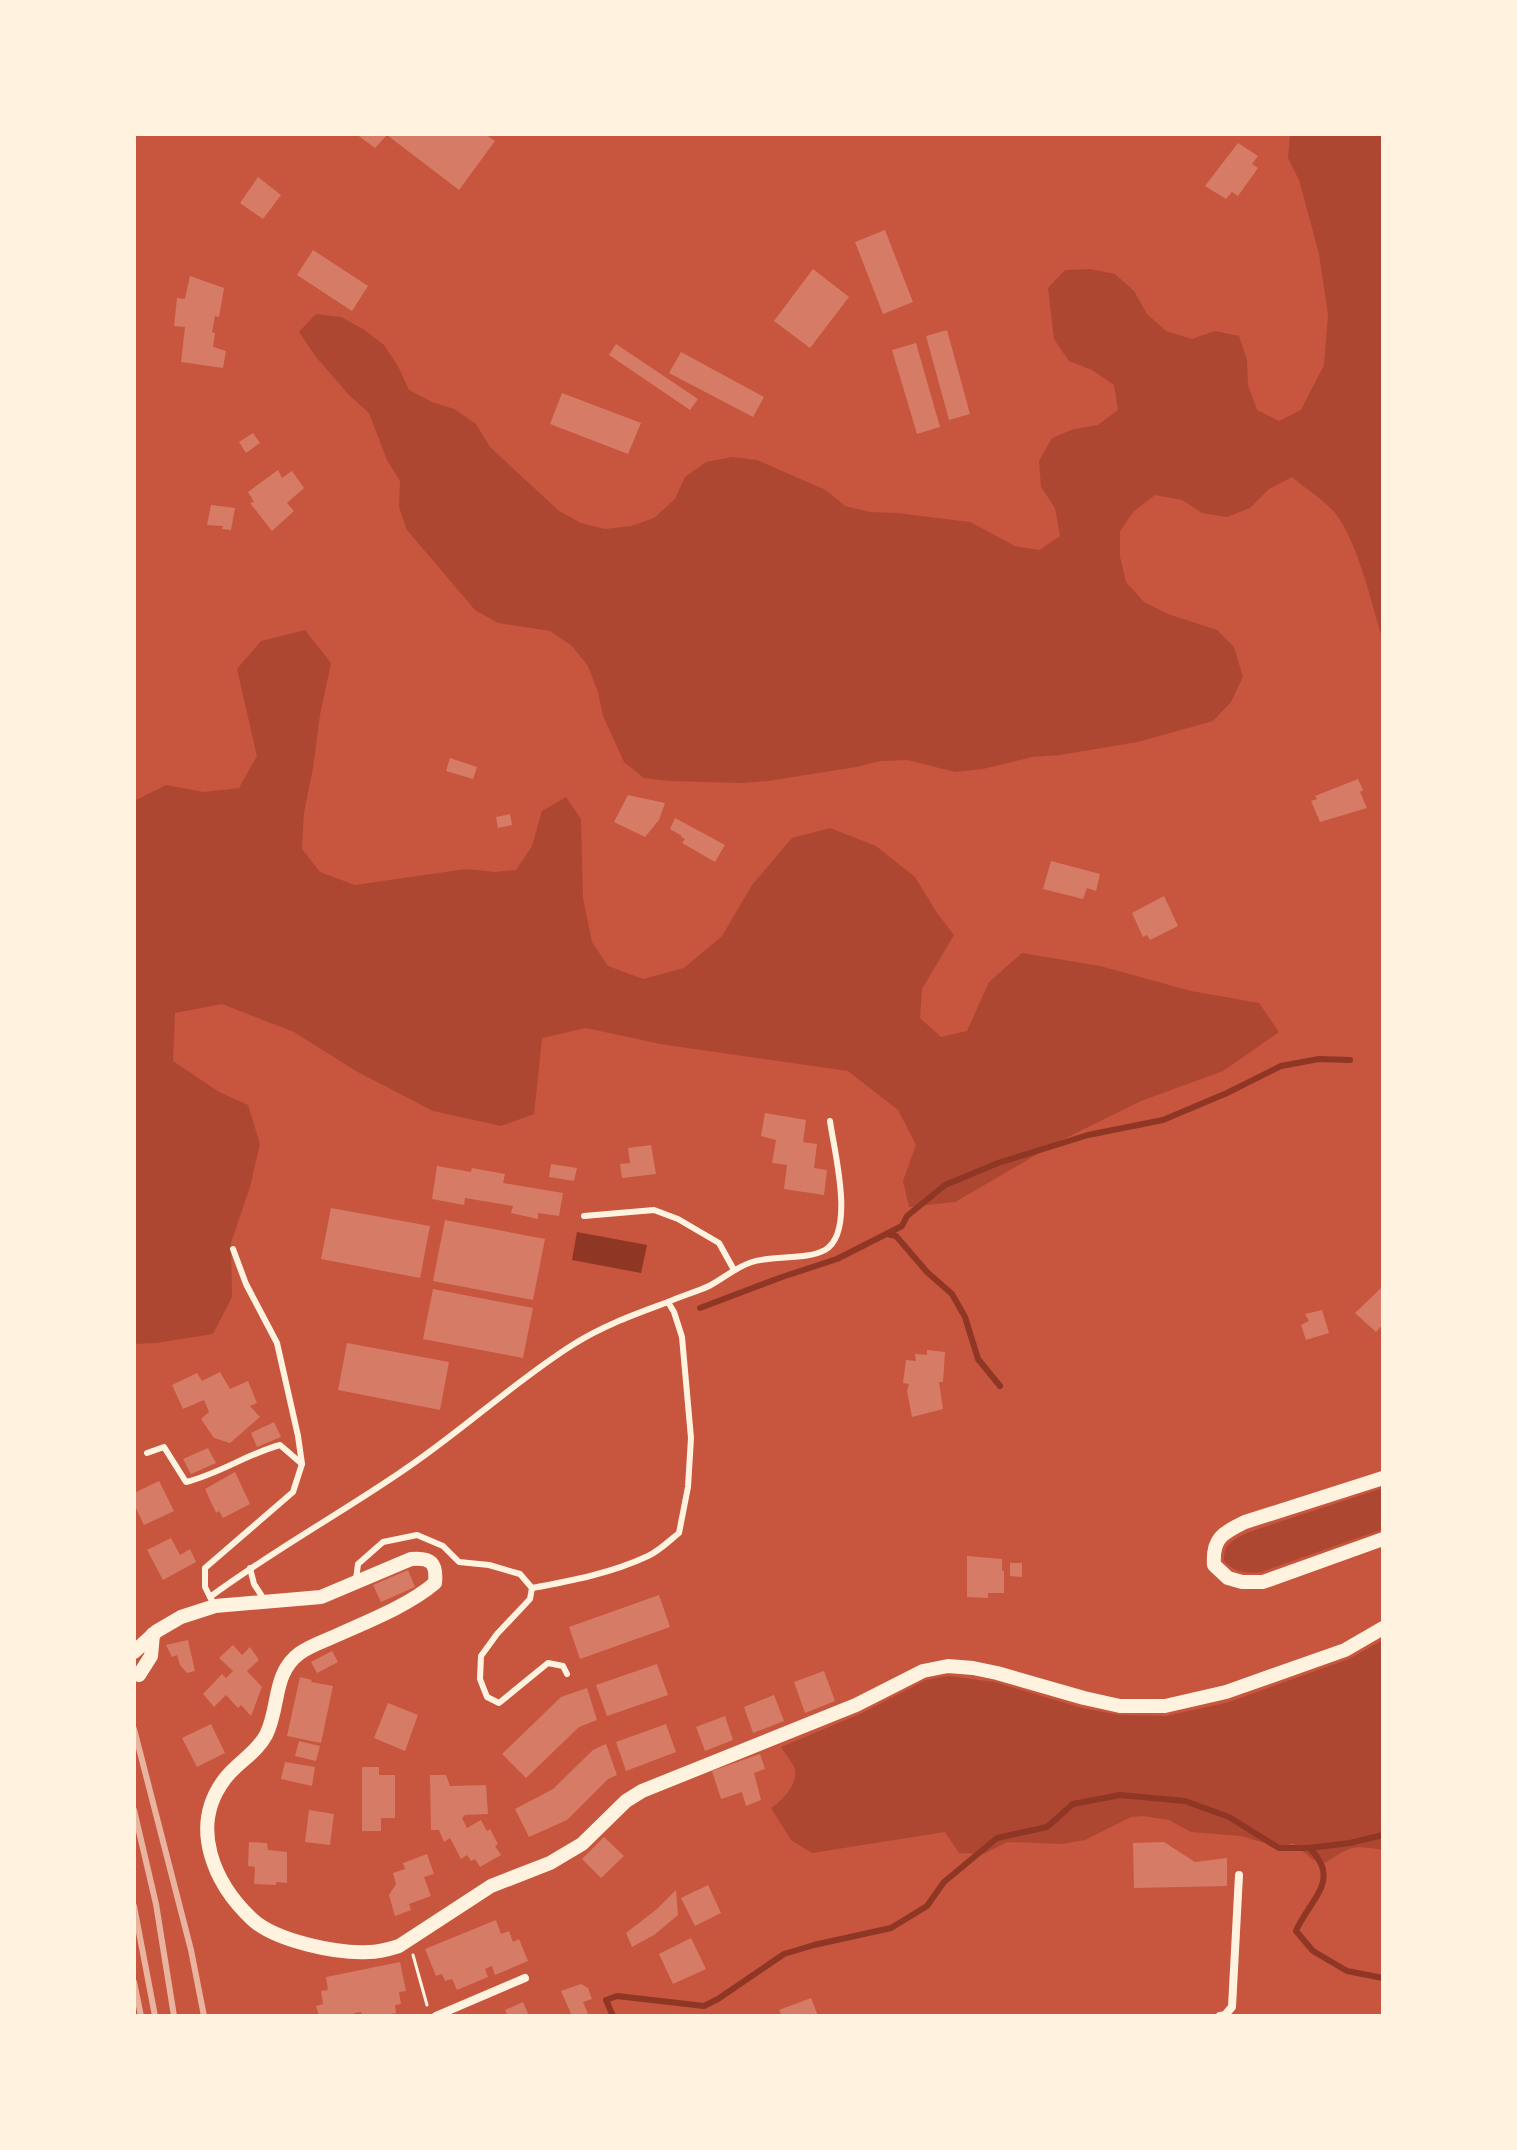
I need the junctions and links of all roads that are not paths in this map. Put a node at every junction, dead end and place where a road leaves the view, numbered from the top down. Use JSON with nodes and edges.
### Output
{"nodes":[{"id":1,"x":830,"y":1121,"type":"dead end"},
{"id":2,"x":584,"y":1216,"type":"dead end"},
{"id":3,"x":233,"y":1249,"type":"dead end"},
{"id":4,"x":734,"y":1270,"type":"junction"},
{"id":5,"x":668,"y":1302,"type":"junction"},
{"id":6,"x":147,"y":1453,"type":"dead end"},
{"id":7,"x":302,"y":1464,"type":"junction"},
{"id":8,"x":1383,"y":1478,"type":"edge"},
{"id":9,"x":1383,"y":1539,"type":"edge"},
{"id":10,"x":250,"y":1568,"type":"junction"},
{"id":11,"x":355,"y":1582,"type":"junction"},
{"id":12,"x":532,"y":1588,"type":"junction"},
{"id":13,"x":265,"y":1601,"type":"junction"},
{"id":14,"x":213,"y":1602,"type":"junction"},
{"id":15,"x":1383,"y":1628,"type":"edge"},
{"id":16,"x":153,"y":1634,"type":"junction"},
{"id":17,"x":134,"y":1652,"type":"edge"},
{"id":18,"x":567,"y":1674,"type":"dead end"},
{"id":19,"x":139,"y":1675,"type":"dead end"},
{"id":20,"x":1239,"y":1875,"type":"dead end"},
{"id":21,"x":525,"y":1978,"type":"dead end"},
{"id":22,"x":436,"y":2016,"type":"edge"},
{"id":23,"x":1220,"y":2016,"type":"edge"}],
"edges":[{"from":1,"to":4,"type":"lane"},
{"from":2,"to":4,"type":"lane"},
{"from":3,"to":7,"type":"lane"},
{"from":4,"to":5,"type":"lane"},
{"from":5,"to":10,"type":"lane"},
{"from":5,"to":12,"type":"lane"},
{"from":6,"to":7,"type":"lane"},
{"from":7,"to":14,"type":"lane"},
{"from":8,"to":9,"type":"street"},
{"from":10,"to":13,"type":"lane"},
{"from":10,"to":14,"type":"lane"},
{"from":11,"to":12,"type":"lane"},
{"from":11,"to":13,"type":"street"},
{"from":11,"to":15,"type":"street"},
{"from":12,"to":18,"type":"lane"},
{"from":13,"to":14,"type":"street"},
{"from":14,"to":16,"type":"street"},
{"from":16,"to":17,"type":"street"},
{"from":16,"to":19,"type":"street"},
{"from":20,"to":23,"type":"street"},
{"from":21,"to":22,"type":"street"}]}
